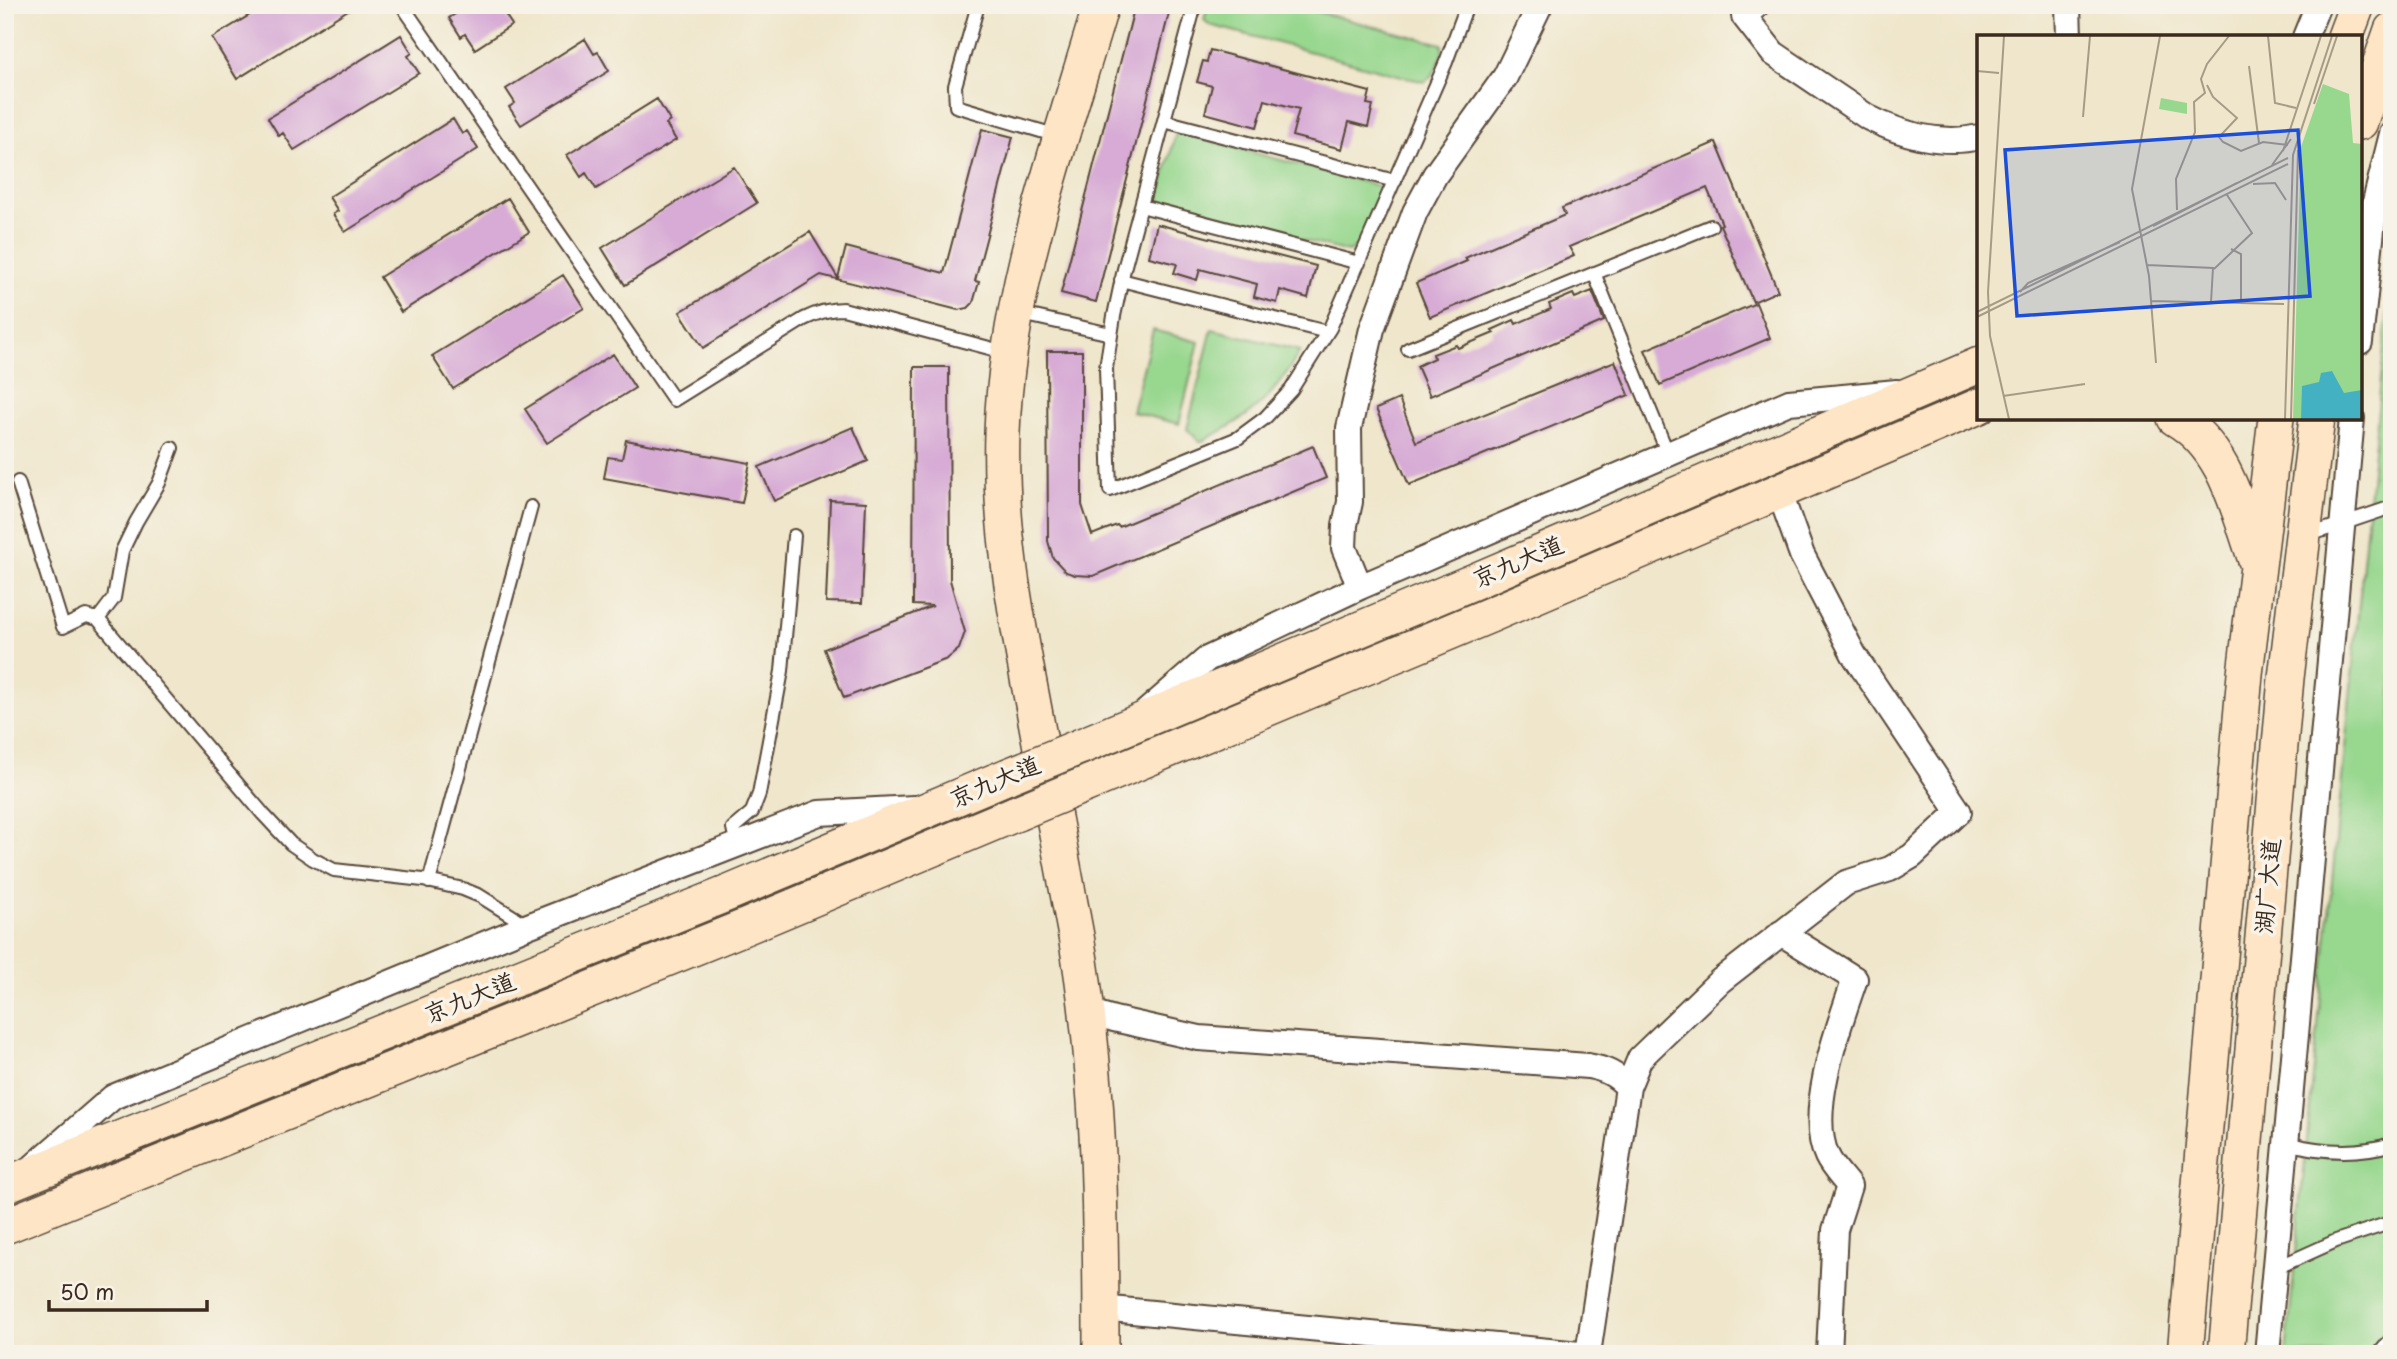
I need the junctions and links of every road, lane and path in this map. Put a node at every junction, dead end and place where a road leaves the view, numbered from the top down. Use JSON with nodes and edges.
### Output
{"nodes":[{"id":1,"x":402,"y":5,"type":"edge"},
{"id":2,"x":978,"y":5,"type":"edge"},
{"id":3,"x":1101,"y":5,"type":"edge"},
{"id":4,"x":1195,"y":5,"type":"edge"},
{"id":5,"x":1467,"y":5,"type":"edge"},
{"id":6,"x":1540,"y":5,"type":"edge"},
{"id":7,"x":1757,"y":5,"type":"edge"},
{"id":8,"x":2068,"y":5,"type":"edge"},
{"id":9,"x":2318,"y":5,"type":"edge"},
{"id":10,"x":2357,"y":5,"type":"edge"},
{"id":11,"x":2392,"y":30,"type":"edge"},
{"id":12,"x":2069,"y":35,"type":"edge"},
{"id":13,"x":2306,"y":35,"type":"edge"},
{"id":14,"x":2346,"y":35,"type":"edge"},
{"id":15,"x":2362,"y":116,"type":"edge"},
{"id":16,"x":1164,"y":121,"type":"junction"},
{"id":17,"x":2392,"y":134,"type":"edge"},
{"id":18,"x":1062,"y":137,"type":"junction"},
{"id":19,"x":1977,"y":137,"type":"edge"},
{"id":20,"x":1395,"y":181,"type":"junction"},
{"id":21,"x":1141,"y":206,"type":"junction"},
{"id":22,"x":1711,"y":226,"type":"dead end"},
{"id":23,"x":1359,"y":263,"type":"junction"},
{"id":24,"x":1594,"y":274,"type":"junction"},
{"id":25,"x":1122,"y":280,"type":"junction"},
{"id":26,"x":1016,"y":313,"type":"junction"},
{"id":27,"x":2362,"y":323,"type":"edge"},
{"id":28,"x":1327,"y":332,"type":"junction"},
{"id":29,"x":1111,"y":334,"type":"junction"},
{"id":30,"x":1408,"y":349,"type":"dead end"},
{"id":31,"x":1010,"y":354,"type":"junction"},
{"id":32,"x":1977,"y":366,"type":"edge"},
{"id":33,"x":1919,"y":390,"type":"junction"},
{"id":34,"x":1977,"y":407,"type":"edge"},
{"id":35,"x":1995,"y":420,"type":"edge"},
{"id":36,"x":2178,"y":420,"type":"edge"},
{"id":37,"x":2276,"y":420,"type":"edge"},
{"id":38,"x":2317,"y":420,"type":"edge"},
{"id":39,"x":2352,"y":420,"type":"edge"},
{"id":40,"x":172,"y":448,"type":"dead end"},
{"id":41,"x":1668,"y":454,"type":"junction"},
{"id":42,"x":1837,"y":467,"type":"junction"},
{"id":43,"x":18,"y":482,"type":"dead end"},
{"id":44,"x":1779,"y":491,"type":"junction"},
{"id":45,"x":531,"y":507,"type":"dead end"},
{"id":46,"x":2392,"y":507,"type":"edge"},
{"id":47,"x":2342,"y":524,"type":"junction"},
{"id":48,"x":794,"y":536,"type":"dead end"},
{"id":49,"x":2303,"y":537,"type":"junction"},
{"id":50,"x":2258,"y":567,"type":"junction"},
{"id":51,"x":1360,"y":587,"type":"junction"},
{"id":52,"x":98,"y":619,"type":"junction"},
{"id":53,"x":1130,"y":725,"type":"junction"},
{"id":54,"x":936,"y":806,"type":"junction"},
{"id":55,"x":737,"y":845,"type":"junction"},
{"id":56,"x":429,"y":882,"type":"junction"},
{"id":57,"x":528,"y":926,"type":"junction"},
{"id":58,"x":1781,"y":933,"type":"junction"},
{"id":59,"x":1087,"y":1011,"type":"junction"},
{"id":60,"x":1628,"y":1087,"type":"junction"},
{"id":61,"x":2286,"y":1143,"type":"junction"},
{"id":62,"x":2392,"y":1144,"type":"edge"},
{"id":63,"x":11,"y":1183,"type":"edge"},
{"id":64,"x":2392,"y":1222,"type":"edge"},
{"id":65,"x":5,"y":1226,"type":"edge"},
{"id":66,"x":2274,"y":1269,"type":"junction"},
{"id":67,"x":1101,"y":1308,"type":"junction"},
{"id":68,"x":2392,"y":1338,"type":"edge"},
{"id":69,"x":1101,"y":1354,"type":"edge"},
{"id":70,"x":1580,"y":1354,"type":"edge"},
{"id":71,"x":1588,"y":1354,"type":"edge"},
{"id":72,"x":1829,"y":1354,"type":"edge"},
{"id":73,"x":2185,"y":1354,"type":"edge"},
{"id":74,"x":2226,"y":1354,"type":"edge"},
{"id":75,"x":2267,"y":1354,"type":"edge"},
{"id":76,"x":2379,"y":1354,"type":"edge"}],
"edges":[{"from":1,"to":31,"type":"lane"},
{"from":2,"to":18,"type":"lane"},
{"from":3,"to":18,"type":"street"},
{"from":4,"to":16,"type":"lane"},
{"from":5,"to":20,"type":"lane"},
{"from":6,"to":51,"type":"street"},
{"from":7,"to":19,"type":"street"},
{"from":8,"to":12,"type":"street"},
{"from":9,"to":13,"type":"street"},
{"from":10,"to":14,"type":"street"},
{"from":11,"to":15,"type":"street"},
{"from":16,"to":20,"type":"lane"},
{"from":16,"to":21,"type":"lane"},
{"from":17,"to":27,"type":"street"},
{"from":18,"to":26,"type":"street"},
{"from":20,"to":23,"type":"lane"},
{"from":21,"to":23,"type":"lane"},
{"from":21,"to":25,"type":"lane"},
{"from":22,"to":24,"type":"lane"},
{"from":23,"to":28,"type":"lane"},
{"from":24,"to":30,"type":"lane"},
{"from":24,"to":41,"type":"lane"},
{"from":25,"to":28,"type":"lane"},
{"from":25,"to":29,"type":"lane"},
{"from":26,"to":29,"type":"lane"},
{"from":26,"to":31,"type":"street"},
{"from":28,"to":29,"type":"lane"},
{"from":31,"to":59,"type":"street"},
{"from":32,"to":33,"type":"street","name":"京九大道"},
{"from":33,"to":41,"type":"street"},
{"from":33,"to":53,"type":"street","name":"京九大道"},
{"from":34,"to":42,"type":"street","name":"京九大道"},
{"from":35,"to":42,"type":"street"},
{"from":36,"to":50,"type":"street"},
{"from":37,"to":50,"type":"street","name":"湖广大道"},
{"from":38,"to":49,"type":"street","name":"湖广大道"},
{"from":39,"to":47,"type":"street"},
{"from":40,"to":52,"type":"lane"},
{"from":41,"to":51,"type":"street"},
{"from":42,"to":44,"type":"street","name":"京九大道"},
{"from":43,"to":52,"type":"lane"},
{"from":44,"to":58,"type":"street"},
{"from":44,"to":65,"type":"street","name":"京九大道","bridge":true},
{"from":45,"to":56,"type":"lane"},
{"from":46,"to":47,"type":"lane"},
{"from":47,"to":49,"type":"lane"},
{"from":47,"to":61,"type":"street"},
{"from":48,"to":55,"type":"lane"},
{"from":49,"to":74,"type":"street","name":"湖广大道"},
{"from":50,"to":73,"type":"street","name":"湖广大道"},
{"from":51,"to":53,"type":"street"},
{"from":52,"to":56,"type":"lane"},
{"from":53,"to":54,"type":"street","name":"京九大道","bridge":true},
{"from":54,"to":55,"type":"street"},
{"from":54,"to":63,"type":"street","name":"京九大道"},
{"from":55,"to":57,"type":"street"},
{"from":56,"to":57,"type":"lane"},
{"from":57,"to":63,"type":"street"},
{"from":58,"to":60,"type":"street"},
{"from":58,"to":72,"type":"street"},
{"from":59,"to":60,"type":"street"},
{"from":59,"to":67,"type":"street"},
{"from":60,"to":71,"type":"street"},
{"from":61,"to":62,"type":"lane"},
{"from":61,"to":66,"type":"street"},
{"from":64,"to":66,"type":"lane"},
{"from":66,"to":75,"type":"street"},
{"from":67,"to":69,"type":"street"},
{"from":67,"to":70,"type":"street"},
{"from":68,"to":76,"type":"lane"}]}
